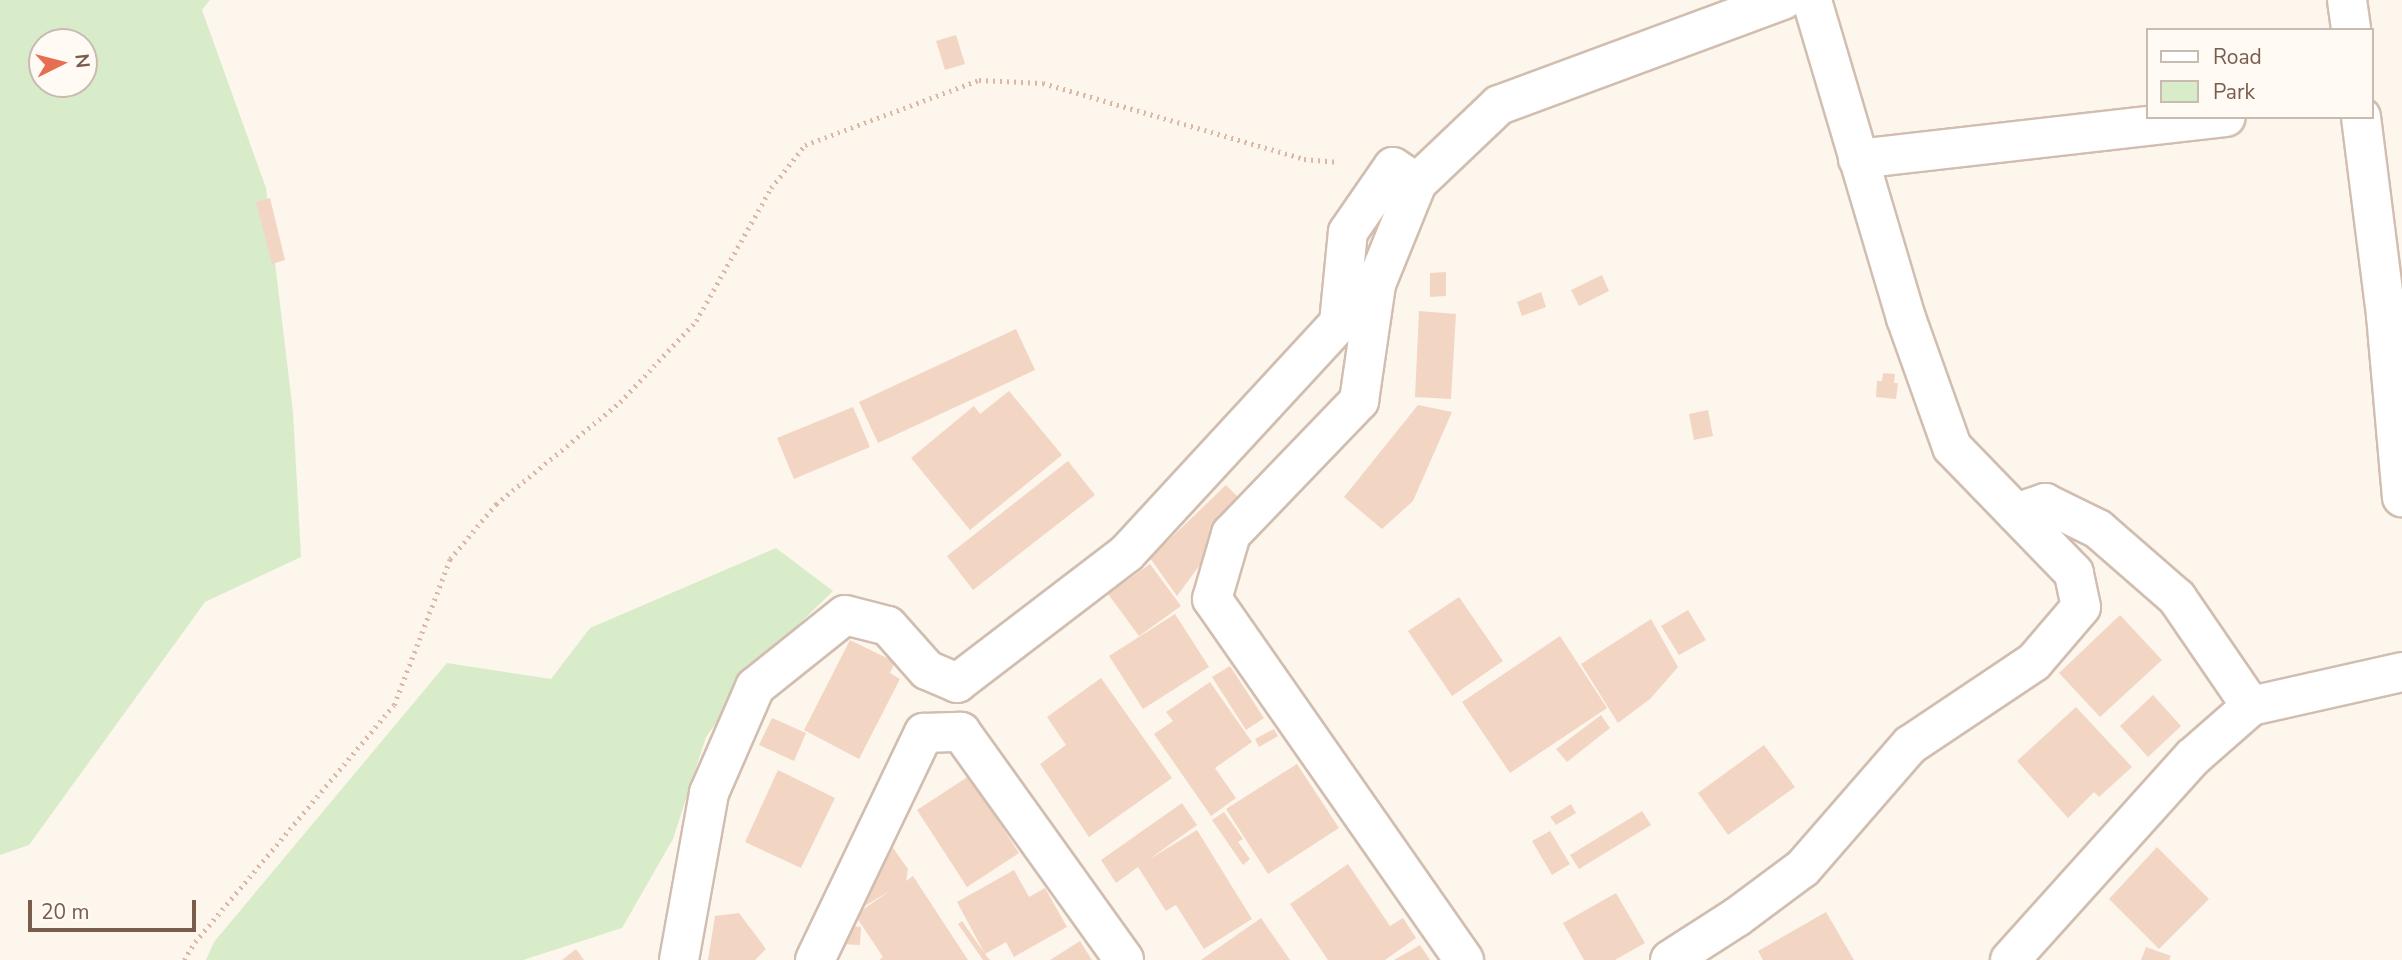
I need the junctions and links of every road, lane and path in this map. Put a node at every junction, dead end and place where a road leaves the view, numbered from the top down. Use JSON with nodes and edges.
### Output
{"nodes":[{"id":1,"x":1783,"y":0,"type":"edge"},
{"id":2,"x":1812,"y":0,"type":"edge"},
{"id":3,"x":2347,"y":0,"type":"edge"},
{"id":4,"x":2351,"y":28,"type":"edge"},
{"id":5,"x":2208,"y":119,"type":"edge"},
{"id":6,"x":2361,"y":119,"type":"edge"},
{"id":7,"x":1858,"y":159,"type":"junction"},
{"id":8,"x":1405,"y":175,"type":"junction"},
{"id":9,"x":2394,"y":314,"type":"edge"},
{"id":10,"x":2402,"y":497,"type":"edge"},
{"id":11,"x":2016,"y":513,"type":"junction"},
{"id":12,"x":2402,"y":672,"type":"edge"},
{"id":13,"x":957,"y":683,"type":"junction"},
{"id":14,"x":2251,"y":706,"type":"junction"},
{"id":15,"x":961,"y":733,"type":"junction"},
{"id":16,"x":184,"y":960,"type":"edge"},
{"id":17,"x":679,"y":960,"type":"edge"},
{"id":18,"x":815,"y":960,"type":"edge"},
{"id":19,"x":1124,"y":960,"type":"edge"},
{"id":20,"x":1464,"y":960,"type":"edge"},
{"id":21,"x":1671,"y":960,"type":"edge"},
{"id":22,"x":2010,"y":960,"type":"edge"}],
"edges":[{"from":1,"to":8,"type":"street"},
{"from":2,"to":7,"type":"street"},
{"from":3,"to":4,"type":"street"},
{"from":5,"to":7,"type":"street"},
{"from":6,"to":9,"type":"street"},
{"from":7,"to":11,"type":"street"},
{"from":8,"to":13,"type":"street"},
{"from":8,"to":16,"type":"path"},
{"from":8,"to":20,"type":"street"},
{"from":9,"to":10,"type":"street"},
{"from":11,"to":14,"type":"street"},
{"from":11,"to":21,"type":"street"},
{"from":12,"to":14,"type":"street"},
{"from":13,"to":15,"type":"street"},
{"from":13,"to":17,"type":"street"},
{"from":14,"to":22,"type":"street"},
{"from":15,"to":18,"type":"street"},
{"from":15,"to":19,"type":"street"}]}
